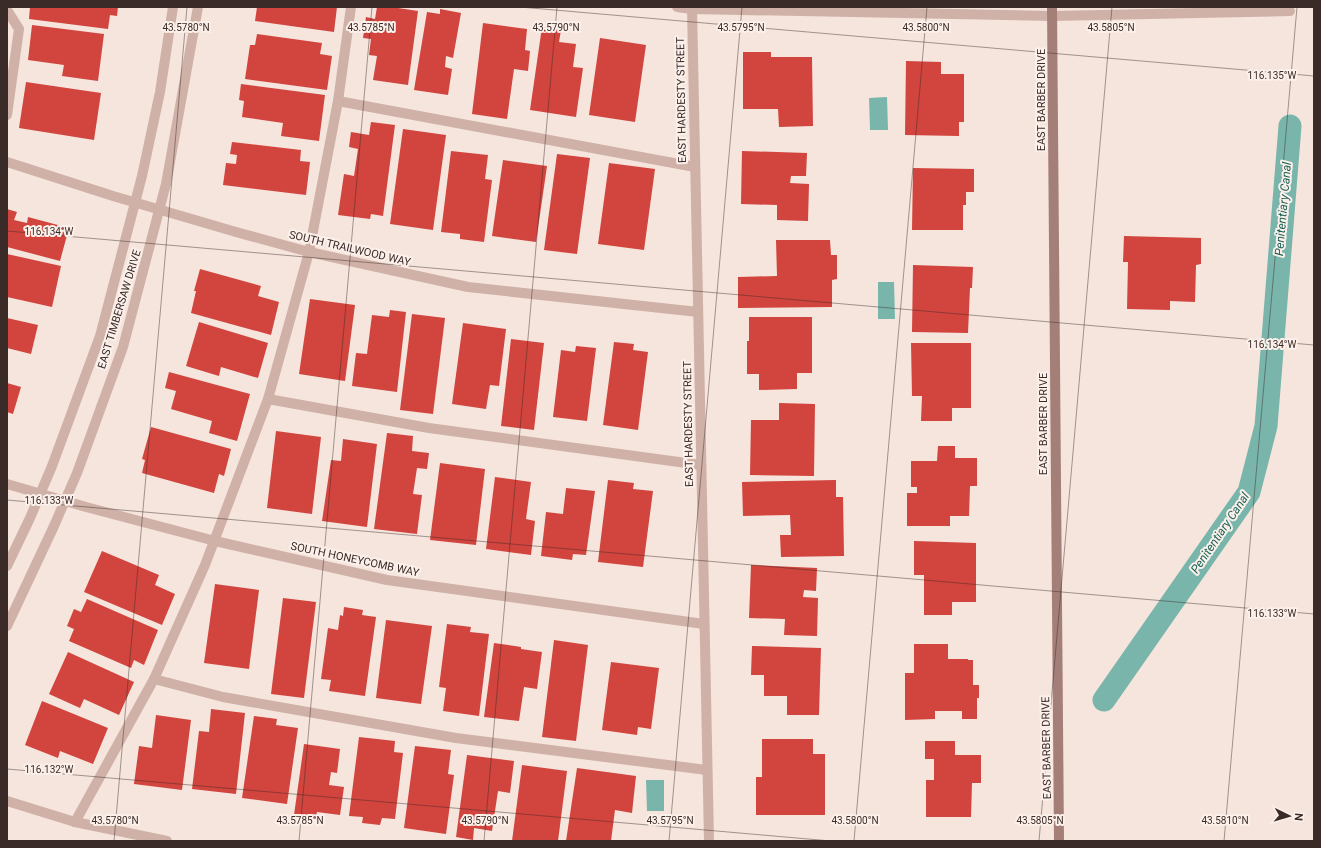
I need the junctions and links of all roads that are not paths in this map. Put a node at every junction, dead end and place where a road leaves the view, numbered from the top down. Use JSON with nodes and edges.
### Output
{"nodes":[{"id":1,"x":174,"y":7,"type":"edge"},
{"id":2,"x":198,"y":7,"type":"edge"},
{"id":3,"x":351,"y":7,"type":"edge"},
{"id":4,"x":677,"y":7,"type":"edge"},
{"id":5,"x":692,"y":8,"type":"edge"},
{"id":6,"x":7,"y":10,"type":"edge"},
{"id":7,"x":1052,"y":11,"type":"edge"},
{"id":8,"x":1290,"y":11,"type":"dead end"},
{"id":9,"x":338,"y":101,"type":"junction"},
{"id":10,"x":7,"y":115,"type":"edge"},
{"id":11,"x":7,"y":162,"type":"edge"},
{"id":12,"x":695,"y":167,"type":"junction"},
{"id":13,"x":136,"y":202,"type":"junction"},
{"id":14,"x":160,"y":209,"type":"junction"},
{"id":15,"x":309,"y":252,"type":"junction"},
{"id":16,"x":698,"y":312,"type":"junction"},
{"id":17,"x":268,"y":399,"type":"junction"},
{"id":18,"x":701,"y":465,"type":"junction"},
{"id":19,"x":7,"y":484,"type":"edge"},
{"id":20,"x":41,"y":494,"type":"junction"},
{"id":21,"x":64,"y":501,"type":"junction"},
{"id":22,"x":214,"y":541,"type":"junction"},
{"id":23,"x":7,"y":566,"type":"edge"},
{"id":24,"x":704,"y":624,"type":"junction"},
{"id":25,"x":7,"y":626,"type":"edge"},
{"id":26,"x":154,"y":679,"type":"junction"},
{"id":27,"x":708,"y":770,"type":"junction"},
{"id":28,"x":7,"y":801,"type":"edge"},
{"id":29,"x":75,"y":822,"type":"junction"},
{"id":30,"x":167,"y":841,"type":"edge"},
{"id":31,"x":709,"y":841,"type":"edge"},
{"id":32,"x":1059,"y":841,"type":"edge"}],
"edges":[{"from":1,"to":13,"type":"street","name":"EAST TIMBERSAW DRIVE"},
{"from":2,"to":14,"type":"street","name":"EAST TIMBERSAW DRIVE"},
{"from":3,"to":9,"type":"street"},
{"from":4,"to":5,"type":"street"},
{"from":5,"to":7,"type":"street"},
{"from":5,"to":12,"type":"street","name":"EAST HARDESTY STREET"},
{"from":6,"to":10,"type":"street"},
{"from":7,"to":8,"type":"street"},
{"from":7,"to":32,"type":"street","name":"EAST BARBER DRIVE"},
{"from":9,"to":12,"type":"street"},
{"from":9,"to":15,"type":"street"},
{"from":11,"to":13,"type":"street","name":"SOUTH TRAILWOOD WAY"},
{"from":12,"to":16,"type":"street","name":"EAST HARDESTY STREET"},
{"from":13,"to":14,"type":"street","name":"SOUTH TRAILWOOD WAY"},
{"from":13,"to":20,"type":"street","name":"EAST TIMBERSAW DRIVE"},
{"from":14,"to":15,"type":"street","name":"SOUTH TRAILWOOD WAY"},
{"from":14,"to":21,"type":"street","name":"EAST TIMBERSAW DRIVE"},
{"from":15,"to":16,"type":"street","name":"SOUTH TRAILWOOD WAY"},
{"from":15,"to":17,"type":"street"},
{"from":16,"to":18,"type":"street","name":"EAST HARDESTY STREET"},
{"from":17,"to":18,"type":"street"},
{"from":17,"to":22,"type":"street"},
{"from":18,"to":24,"type":"street","name":"EAST HARDESTY STREET"},
{"from":19,"to":20,"type":"street","name":"SOUTH HONEYCOMB WAY"},
{"from":20,"to":21,"type":"street","name":"SOUTH HONEYCOMB WAY"},
{"from":20,"to":23,"type":"street","name":"EAST TIMBERSAW DRIVE"},
{"from":21,"to":22,"type":"street","name":"SOUTH HONEYCOMB WAY"},
{"from":21,"to":25,"type":"street","name":"EAST TIMBERSAW DRIVE"},
{"from":22,"to":24,"type":"street","name":"SOUTH HONEYCOMB WAY"},
{"from":22,"to":26,"type":"street"},
{"from":24,"to":27,"type":"street","name":"EAST HARDESTY STREET"},
{"from":26,"to":27,"type":"street"},
{"from":26,"to":29,"type":"street"},
{"from":27,"to":31,"type":"street","name":"EAST HARDESTY STREET"},
{"from":28,"to":29,"type":"street"},
{"from":29,"to":30,"type":"street"}]}
